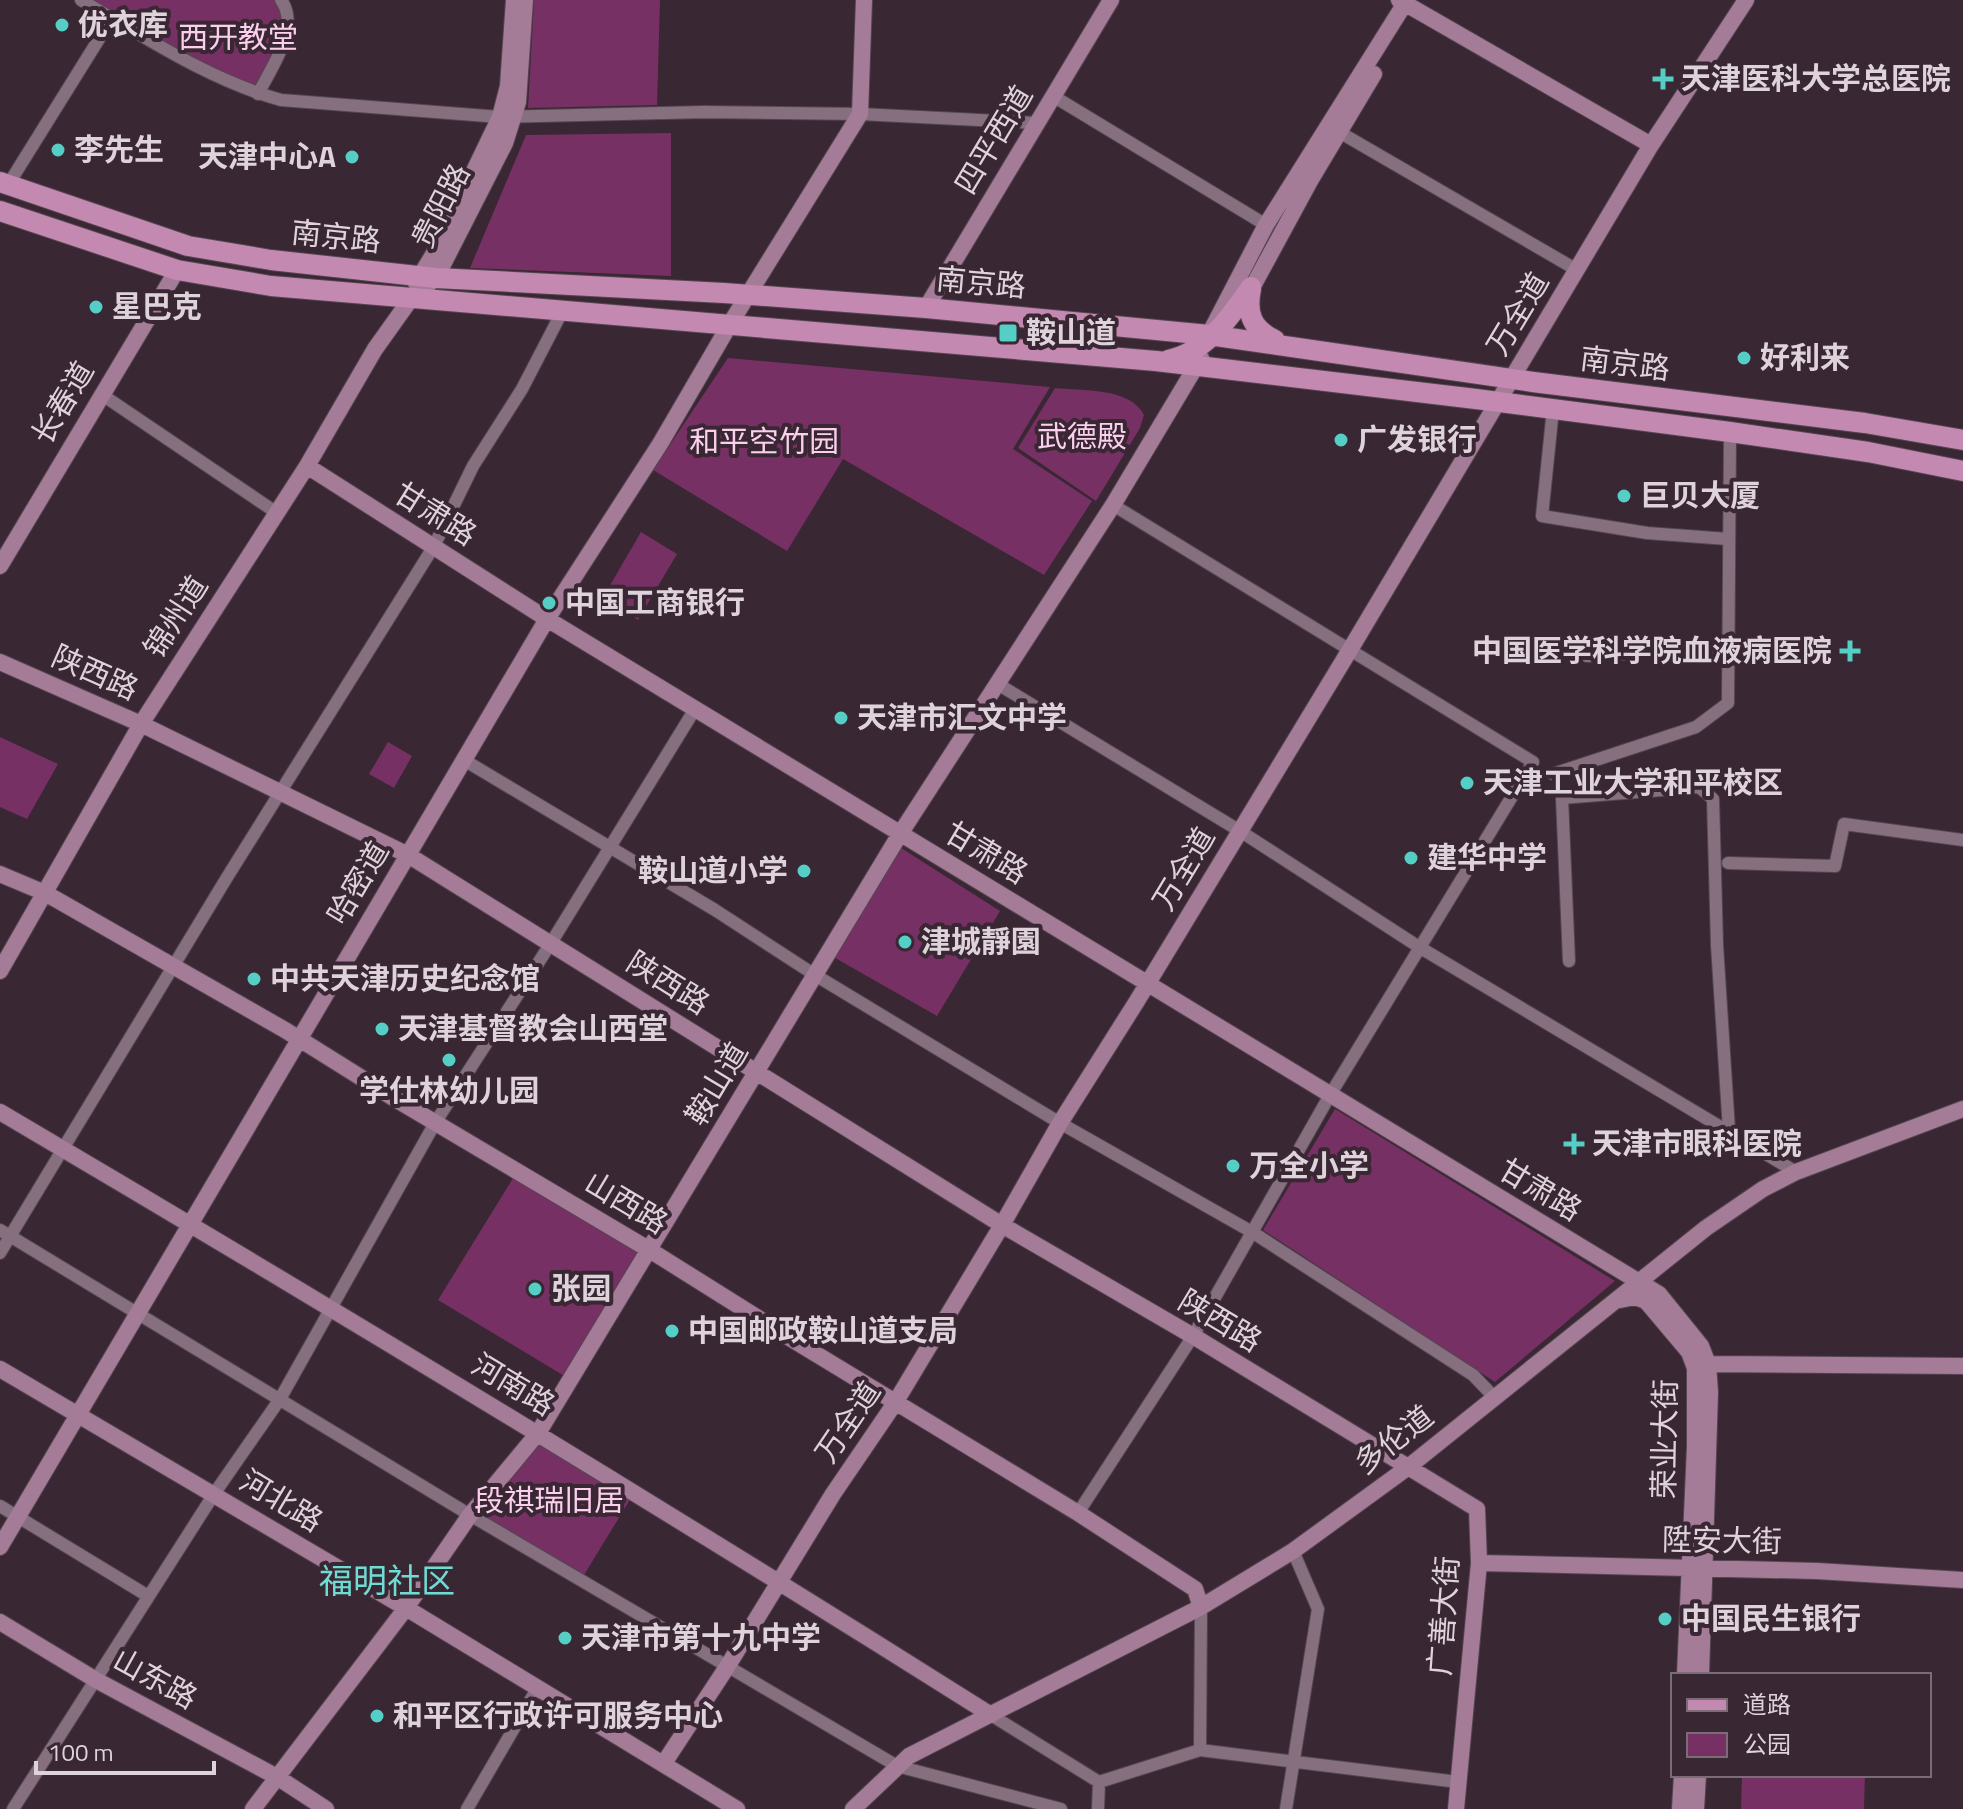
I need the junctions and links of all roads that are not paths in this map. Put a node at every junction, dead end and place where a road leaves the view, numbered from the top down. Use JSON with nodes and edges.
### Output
{"nodes":[{"id":1,"x":81,"y":0,"type":"edge"},
{"id":2,"x":281,"y":0,"type":"edge"},
{"id":3,"x":514,"y":0,"type":"edge"},
{"id":4,"x":525,"y":0,"type":"edge"},
{"id":5,"x":864,"y":0,"type":"edge"},
{"id":6,"x":1111,"y":0,"type":"edge"},
{"id":7,"x":1746,"y":0,"type":"edge"},
{"id":8,"x":1408,"y":2,"type":"edge"},
{"id":9,"x":112,"y":18,"type":"junction"},
{"id":10,"x":258,"y":94,"type":"junction"},
{"id":11,"x":1053,"y":96,"type":"junction"},
{"id":12,"x":860,"y":114,"type":"junction"},
{"id":13,"x":507,"y":117,"type":"junction"},
{"id":14,"x":1037,"y":123,"type":"junction"},
{"id":15,"x":1334,"y":129,"type":"junction"},
{"id":16,"x":1651,"y":145,"type":"junction"},
{"id":17,"x":4,"y":184,"type":"edge"},
{"id":18,"x":0,"y":211,"type":"edge"},
{"id":19,"x":1266,"y":225,"type":"junction"},
{"id":20,"x":177,"y":270,"type":"junction"},
{"id":21,"x":1577,"y":270,"type":"junction"},
{"id":22,"x":428,"y":277,"type":"junction"},
{"id":23,"x":1251,"y":287,"type":"junction"},
{"id":24,"x":749,"y":296,"type":"junction"},
{"id":25,"x":410,"y":300,"type":"junction"},
{"id":26,"x":1226,"y":301,"type":"junction"},
{"id":27,"x":926,"y":308,"type":"junction"},
{"id":28,"x":563,"y":310,"type":"junction"},
{"id":29,"x":730,"y":324,"type":"junction"},
{"id":30,"x":1153,"y":329,"type":"junction"},
{"id":31,"x":1215,"y":337,"type":"junction"},
{"id":32,"x":1290,"y":346,"type":"junction"},
{"id":33,"x":1156,"y":361,"type":"junction"},
{"id":34,"x":1198,"y":366,"type":"junction"},
{"id":35,"x":1512,"y":379,"type":"junction"},
{"id":36,"x":101,"y":394,"type":"junction"},
{"id":37,"x":1498,"y":402,"type":"junction"},
{"id":38,"x":1553,"y":409,"type":"junction"},
{"id":39,"x":1730,"y":432,"type":"junction"},
{"id":40,"x":1963,"y":440,"type":"edge"},
{"id":41,"x":307,"y":466,"type":"junction"},
{"id":42,"x":1963,"y":471,"type":"edge"},
{"id":43,"x":1113,"y":505,"type":"junction"},
{"id":44,"x":277,"y":513,"type":"junction"},
{"id":45,"x":1728,"y":539,"type":"junction"},
{"id":46,"x":434,"y":546,"type":"junction"},
{"id":47,"x":0,"y":566,"type":"edge"},
{"id":48,"x":547,"y":619,"type":"junction"},
{"id":49,"x":1351,"y":648,"type":"junction"},
{"id":50,"x":1728,"y":648,"type":"junction"},
{"id":51,"x":1587,"y":656,"type":"dead end"},
{"id":52,"x":0,"y":662,"type":"edge"},
{"id":53,"x":996,"y":683,"type":"junction"},
{"id":54,"x":695,"y":709,"type":"junction"},
{"id":55,"x":141,"y":724,"type":"junction"},
{"id":56,"x":464,"y":760,"type":"junction"},
{"id":57,"x":1553,"y":774,"type":"dead end"},
{"id":58,"x":280,"y":792,"type":"junction"},
{"id":59,"x":1240,"y":831,"type":"junction"},
{"id":60,"x":900,"y":834,"type":"junction"},
{"id":61,"x":1963,"y":840,"type":"edge"},
{"id":62,"x":610,"y":848,"type":"junction"},
{"id":63,"x":408,"y":855,"type":"junction"},
{"id":64,"x":1728,"y":863,"type":"dead end"},
{"id":65,"x":0,"y":874,"type":"edge"},
{"id":66,"x":45,"y":893,"type":"junction"},
{"id":67,"x":551,"y":943,"type":"junction"},
{"id":68,"x":1419,"y":947,"type":"junction"},
{"id":69,"x":1569,"y":961,"type":"dead end"},
{"id":70,"x":176,"y":965,"type":"junction"},
{"id":71,"x":0,"y":971,"type":"edge"},
{"id":72,"x":815,"y":975,"type":"junction"},
{"id":73,"x":1148,"y":983,"type":"junction"},
{"id":74,"x":298,"y":1037,"type":"junction"},
{"id":75,"x":757,"y":1071,"type":"junction"},
{"id":76,"x":1330,"y":1095,"type":"junction"},
{"id":77,"x":1963,"y":1109,"type":"edge"},
{"id":78,"x":0,"y":1112,"type":"edge"},
{"id":79,"x":435,"y":1123,"type":"junction"},
{"id":80,"x":1060,"y":1123,"type":"junction"},
{"id":81,"x":1729,"y":1130,"type":"junction"},
{"id":82,"x":63,"y":1149,"type":"junction"},
{"id":83,"x":1796,"y":1172,"type":"junction"},
{"id":84,"x":192,"y":1224,"type":"junction"},
{"id":85,"x":1002,"y":1225,"type":"junction"},
{"id":86,"x":5,"y":1232,"type":"edge"},
{"id":87,"x":1252,"y":1232,"type":"junction"},
{"id":88,"x":648,"y":1249,"type":"junction"},
{"id":89,"x":0,"y":1253,"type":"edge"},
{"id":90,"x":1639,"y":1283,"type":"junction"},
{"id":91,"x":1615,"y":1302,"type":"junction"},
{"id":92,"x":333,"y":1309,"type":"junction"},
{"id":93,"x":136,"y":1315,"type":"junction"},
{"id":94,"x":1193,"y":1336,"type":"junction"},
{"id":95,"x":1702,"y":1366,"type":"junction"},
{"id":96,"x":1963,"y":1366,"type":"edge"},
{"id":97,"x":0,"y":1369,"type":"edge"},
{"id":98,"x":1494,"y":1397,"type":"junction"},
{"id":99,"x":280,"y":1399,"type":"junction"},
{"id":100,"x":895,"y":1403,"type":"junction"},
{"id":101,"x":78,"y":1413,"type":"junction"},
{"id":102,"x":538,"y":1433,"type":"junction"},
{"id":103,"x":1407,"y":1468,"type":"junction"},
{"id":104,"x":214,"y":1494,"type":"junction"},
{"id":105,"x":0,"y":1506,"type":"edge"},
{"id":106,"x":1078,"y":1513,"type":"junction"},
{"id":107,"x":470,"y":1515,"type":"junction"},
{"id":108,"x":18,"y":1517,"type":"junction"},
{"id":109,"x":0,"y":1547,"type":"edge"},
{"id":110,"x":1293,"y":1551,"type":"junction"},
{"id":111,"x":1479,"y":1563,"type":"junction"},
{"id":112,"x":1697,"y":1568,"type":"junction"},
{"id":113,"x":1963,"y":1580,"type":"edge"},
{"id":114,"x":779,"y":1581,"type":"junction"},
{"id":115,"x":148,"y":1596,"type":"junction"},
{"id":116,"x":1201,"y":1607,"type":"junction"},
{"id":117,"x":406,"y":1608,"type":"junction"},
{"id":118,"x":0,"y":1622,"type":"edge"},
{"id":119,"x":727,"y":1667,"type":"junction"},
{"id":120,"x":1685,"y":1673,"type":"edge"},
{"id":121,"x":1701,"y":1673,"type":"edge"},
{"id":122,"x":96,"y":1680,"type":"junction"},
{"id":123,"x":538,"y":1687,"type":"junction"},
{"id":124,"x":991,"y":1715,"type":"junction"},
{"id":125,"x":1200,"y":1750,"type":"junction"},
{"id":126,"x":1296,"y":1762,"type":"junction"},
{"id":127,"x":664,"y":1763,"type":"junction"},
{"id":128,"x":897,"y":1766,"type":"junction"},
{"id":129,"x":277,"y":1777,"type":"junction"},
{"id":130,"x":1682,"y":1777,"type":"edge"},
{"id":131,"x":1698,"y":1777,"type":"edge"},
{"id":132,"x":1099,"y":1782,"type":"junction"},
{"id":133,"x":1458,"y":1782,"type":"junction"},
{"id":134,"x":13,"y":1809,"type":"edge"},
{"id":135,"x":253,"y":1809,"type":"edge"},
{"id":136,"x":326,"y":1809,"type":"edge"},
{"id":137,"x":467,"y":1809,"type":"edge"},
{"id":138,"x":737,"y":1809,"type":"edge"},
{"id":139,"x":853,"y":1809,"type":"edge"},
{"id":140,"x":1061,"y":1809,"type":"edge"},
{"id":141,"x":1098,"y":1809,"type":"edge"},
{"id":142,"x":1286,"y":1809,"type":"edge"},
{"id":143,"x":1456,"y":1809,"type":"edge"},
{"id":144,"x":1680,"y":1809,"type":"edge"},
{"id":145,"x":1696,"y":1809,"type":"edge"}],
"edges":[{"from":1,"to":9,"type":"street"},
{"from":2,"to":10,"type":"street"},
{"from":3,"to":13,"type":"street","name":"贵阳路"},
{"from":4,"to":13,"type":"street","name":"贵阳路"},
{"from":5,"to":12,"type":"street"},
{"from":6,"to":11,"type":"street","name":"四平西道"},
{"from":7,"to":16,"type":"street","name":"万全道"},
{"from":8,"to":15,"type":"street","name":"鞍山道"},
{"from":8,"to":16,"type":"street"},
{"from":9,"to":10,"type":"street"},
{"from":9,"to":17,"type":"street"},
{"from":10,"to":13,"type":"street"},
{"from":11,"to":14,"type":"street","name":"四平西道"},
{"from":11,"to":19,"type":"street"},
{"from":12,"to":13,"type":"street"},
{"from":12,"to":14,"type":"street"},
{"from":12,"to":24,"type":"street","name":"哈密道"},
{"from":13,"to":22,"type":"street","name":"贵阳路"},
{"from":14,"to":27,"type":"street","name":"四平西道"},
{"from":15,"to":19,"type":"street","name":"鞍山道"},
{"from":15,"to":21,"type":"street"},
{"from":15,"to":23,"type":"street","name":"鞍山道"},
{"from":16,"to":21,"type":"street","name":"万全道"},
{"from":17,"to":22,"type":"main road","name":"南京路"},
{"from":18,"to":20,"type":"main road","name":"南京路"},
{"from":19,"to":26,"type":"street","name":"鞍山道"},
{"from":20,"to":25,"type":"main road","name":"南京路"},
{"from":20,"to":36,"type":"street","name":"长春道"},
{"from":21,"to":35,"type":"street","name":"万全道"},
{"from":22,"to":24,"type":"main road","name":"南京路"},
{"from":22,"to":25,"type":"street","name":"贵阳路"},
{"from":23,"to":31,"type":"main road"},
{"from":23,"to":32,"type":"main road"},
{"from":24,"to":27,"type":"main road","name":"南京路"},
{"from":24,"to":29,"type":"street","name":"哈密道"},
{"from":25,"to":28,"type":"main road","name":"南京路"},
{"from":25,"to":41,"type":"street","name":"锦州道"},
{"from":26,"to":30,"type":"street"},
{"from":26,"to":31,"type":"street","name":"鞍山道"},
{"from":27,"to":30,"type":"main road","name":"南京路"},
{"from":28,"to":29,"type":"main road","name":"南京路"},
{"from":28,"to":46,"type":"street"},
{"from":29,"to":33,"type":"main road","name":"南京路"},
{"from":29,"to":48,"type":"street","name":"哈密道"},
{"from":30,"to":31,"type":"main road","name":"南京路"},
{"from":31,"to":32,"type":"main road","name":"南京路"},
{"from":31,"to":33,"type":"main road"},
{"from":31,"to":34,"type":"street","name":"鞍山道"},
{"from":32,"to":35,"type":"main road","name":"南京路"},
{"from":33,"to":34,"type":"main road","name":"南京路"},
{"from":34,"to":37,"type":"main road","name":"南京路"},
{"from":34,"to":43,"type":"street","name":"鞍山道"},
{"from":35,"to":37,"type":"street","name":"万全道"},
{"from":35,"to":40,"type":"main road","name":"南京路"},
{"from":36,"to":44,"type":"street"},
{"from":36,"to":47,"type":"street","name":"长春道"},
{"from":37,"to":38,"type":"main road","name":"南京路"},
{"from":37,"to":49,"type":"street","name":"万全道"},
{"from":38,"to":39,"type":"main road","name":"南京路"},
{"from":38,"to":45,"type":"street"},
{"from":39,"to":42,"type":"main road","name":"南京路"},
{"from":39,"to":45,"type":"street"},
{"from":41,"to":44,"type":"street","name":"锦州道"},
{"from":41,"to":46,"type":"street","name":"甘肃路"},
{"from":43,"to":49,"type":"street"},
{"from":43,"to":53,"type":"street","name":"鞍山道"},
{"from":44,"to":55,"type":"street","name":"锦州道"},
{"from":45,"to":50,"type":"street"},
{"from":46,"to":48,"type":"street","name":"甘肃路"},
{"from":46,"to":58,"type":"street"},
{"from":48,"to":54,"type":"street","name":"甘肃路"},
{"from":48,"to":56,"type":"street","name":"哈密道"},
{"from":49,"to":59,"type":"street","name":"万全道"},
{"from":49,"to":68,"type":"street"},
{"from":50,"to":51,"type":"street"},
{"from":50,"to":57,"type":"street"},
{"from":52,"to":55,"type":"street","name":"陕西路"},
{"from":53,"to":59,"type":"street"},
{"from":53,"to":60,"type":"street","name":"鞍山道"},
{"from":54,"to":60,"type":"street","name":"甘肃路"},
{"from":54,"to":62,"type":"street"},
{"from":55,"to":58,"type":"street","name":"陕西路"},
{"from":55,"to":66,"type":"street","name":"锦州道"},
{"from":56,"to":62,"type":"street"},
{"from":56,"to":63,"type":"street","name":"哈密道"},
{"from":58,"to":63,"type":"street","name":"陕西路"},
{"from":58,"to":70,"type":"street"},
{"from":59,"to":68,"type":"street"},
{"from":59,"to":73,"type":"street","name":"万全道"},
{"from":60,"to":72,"type":"street","name":"鞍山道"},
{"from":60,"to":73,"type":"street","name":"甘肃路"},
{"from":61,"to":64,"type":"street"},
{"from":62,"to":67,"type":"street"},
{"from":62,"to":72,"type":"street"},
{"from":63,"to":67,"type":"street","name":"陕西路"},
{"from":63,"to":74,"type":"street","name":"哈密道"},
{"from":65,"to":66,"type":"street","name":"山西路"},
{"from":66,"to":70,"type":"street","name":"山西路"},
{"from":66,"to":71,"type":"street","name":"锦州道"},
{"from":67,"to":75,"type":"street","name":"陕西路"},
{"from":67,"to":79,"type":"street"},
{"from":68,"to":76,"type":"street"},
{"from":68,"to":81,"type":"street"},
{"from":69,"to":81,"type":"street"},
{"from":70,"to":74,"type":"street","name":"山西路"},
{"from":70,"to":82,"type":"street"},
{"from":72,"to":75,"type":"street","name":"鞍山道"},
{"from":72,"to":80,"type":"street"},
{"from":73,"to":76,"type":"street","name":"甘肃路"},
{"from":73,"to":80,"type":"street","name":"万全道"},
{"from":74,"to":79,"type":"street","name":"山西路"},
{"from":74,"to":84,"type":"street","name":"哈密道"},
{"from":75,"to":85,"type":"street","name":"陕西路"},
{"from":75,"to":88,"type":"street","name":"鞍山道"},
{"from":76,"to":87,"type":"street"},
{"from":76,"to":90,"type":"street","name":"甘肃路"},
{"from":77,"to":83,"type":"street","name":"多伦道"},
{"from":78,"to":82,"type":"street","name":"河南路"},
{"from":79,"to":88,"type":"street","name":"山西路"},
{"from":79,"to":92,"type":"street"},
{"from":80,"to":85,"type":"street","name":"万全道"},
{"from":80,"to":87,"type":"street"},
{"from":81,"to":83,"type":"street"},
{"from":82,"to":84,"type":"street","name":"河南路"},
{"from":82,"to":86,"type":"street"},
{"from":83,"to":90,"type":"street","name":"多伦道"},
{"from":84,"to":92,"type":"street","name":"河南路"},
{"from":84,"to":93,"type":"street","name":"哈密道"},
{"from":85,"to":94,"type":"street","name":"陕西路"},
{"from":85,"to":100,"type":"street","name":"万全道"},
{"from":86,"to":89,"type":"street"},
{"from":86,"to":93,"type":"street"},
{"from":87,"to":94,"type":"street"},
{"from":87,"to":98,"type":"street"},
{"from":88,"to":100,"type":"street","name":"山西路"},
{"from":88,"to":102,"type":"street","name":"鞍山道"},
{"from":90,"to":91,"type":"street","name":"多伦道"},
{"from":90,"to":95,"type":"street","name":"荣业大街"},
{"from":91,"to":95,"type":"street","name":"荣业大街"},
{"from":91,"to":98,"type":"street","name":"多伦道"},
{"from":92,"to":99,"type":"street"},
{"from":92,"to":102,"type":"street","name":"河南路"},
{"from":93,"to":99,"type":"street"},
{"from":93,"to":101,"type":"street","name":"哈密道"},
{"from":94,"to":103,"type":"street","name":"陕西路"},
{"from":94,"to":106,"type":"street"},
{"from":95,"to":96,"type":"street"},
{"from":95,"to":112,"type":"street","name":"荣业大街"},
{"from":97,"to":101,"type":"street","name":"河北路"},
{"from":98,"to":103,"type":"street","name":"多伦道"},
{"from":99,"to":104,"type":"street"},
{"from":99,"to":107,"type":"street"},
{"from":100,"to":106,"type":"street","name":"山西路"},
{"from":100,"to":114,"type":"street","name":"万全道"},
{"from":101,"to":104,"type":"street","name":"河北路"},
{"from":101,"to":108,"type":"street","name":"哈密道"},
{"from":102,"to":107,"type":"street","name":"鞍山道"},
{"from":102,"to":114,"type":"street","name":"河南路"},
{"from":103,"to":110,"type":"street","name":"多伦道"},
{"from":103,"to":111,"type":"street","name":"广善大街"},
{"from":104,"to":115,"type":"street"},
{"from":104,"to":117,"type":"street","name":"河北路"},
{"from":105,"to":108,"type":"street"},
{"from":106,"to":116,"type":"street","name":"山西路"},
{"from":107,"to":117,"type":"street","name":"鞍山道"},
{"from":107,"to":119,"type":"street"},
{"from":108,"to":109,"type":"street","name":"哈密道"},
{"from":108,"to":115,"type":"street"},
{"from":110,"to":116,"type":"street","name":"多伦道"},
{"from":110,"to":126,"type":"street"},
{"from":111,"to":112,"type":"street","name":"陞安大街"},
{"from":111,"to":133,"type":"street","name":"广善大街"},
{"from":112,"to":113,"type":"street","name":"陞安大街"},
{"from":112,"to":120,"type":"street","name":"荣业大街"},
{"from":112,"to":121,"type":"street","name":"荣业大街"},
{"from":114,"to":119,"type":"street","name":"万全道"},
{"from":114,"to":124,"type":"street","name":"河南路"},
{"from":115,"to":122,"type":"street"},
{"from":116,"to":124,"type":"street","name":"多伦道"},
{"from":116,"to":125,"type":"street"},
{"from":117,"to":123,"type":"street","name":"河北路"},
{"from":117,"to":129,"type":"street","name":"鞍山道"},
{"from":118,"to":122,"type":"street","name":"山东路"},
{"from":119,"to":127,"type":"street","name":"万全道"},
{"from":119,"to":128,"type":"street"},
{"from":122,"to":129,"type":"street","name":"山东路"},
{"from":122,"to":134,"type":"street"},
{"from":123,"to":127,"type":"street","name":"河北路"},
{"from":123,"to":137,"type":"street"},
{"from":124,"to":128,"type":"street","name":"多伦道"},
{"from":124,"to":132,"type":"street"},
{"from":125,"to":126,"type":"street"},
{"from":125,"to":132,"type":"street"},
{"from":126,"to":133,"type":"street"},
{"from":126,"to":142,"type":"street"},
{"from":127,"to":138,"type":"street","name":"河北路"},
{"from":128,"to":139,"type":"street","name":"多伦道"},
{"from":128,"to":140,"type":"street"},
{"from":129,"to":135,"type":"street","name":"鞍山道"},
{"from":129,"to":136,"type":"street","name":"山东路"},
{"from":130,"to":144,"type":"street"},
{"from":131,"to":145,"type":"street"},
{"from":132,"to":141,"type":"street"},
{"from":133,"to":143,"type":"street","name":"广善大街"}]}
